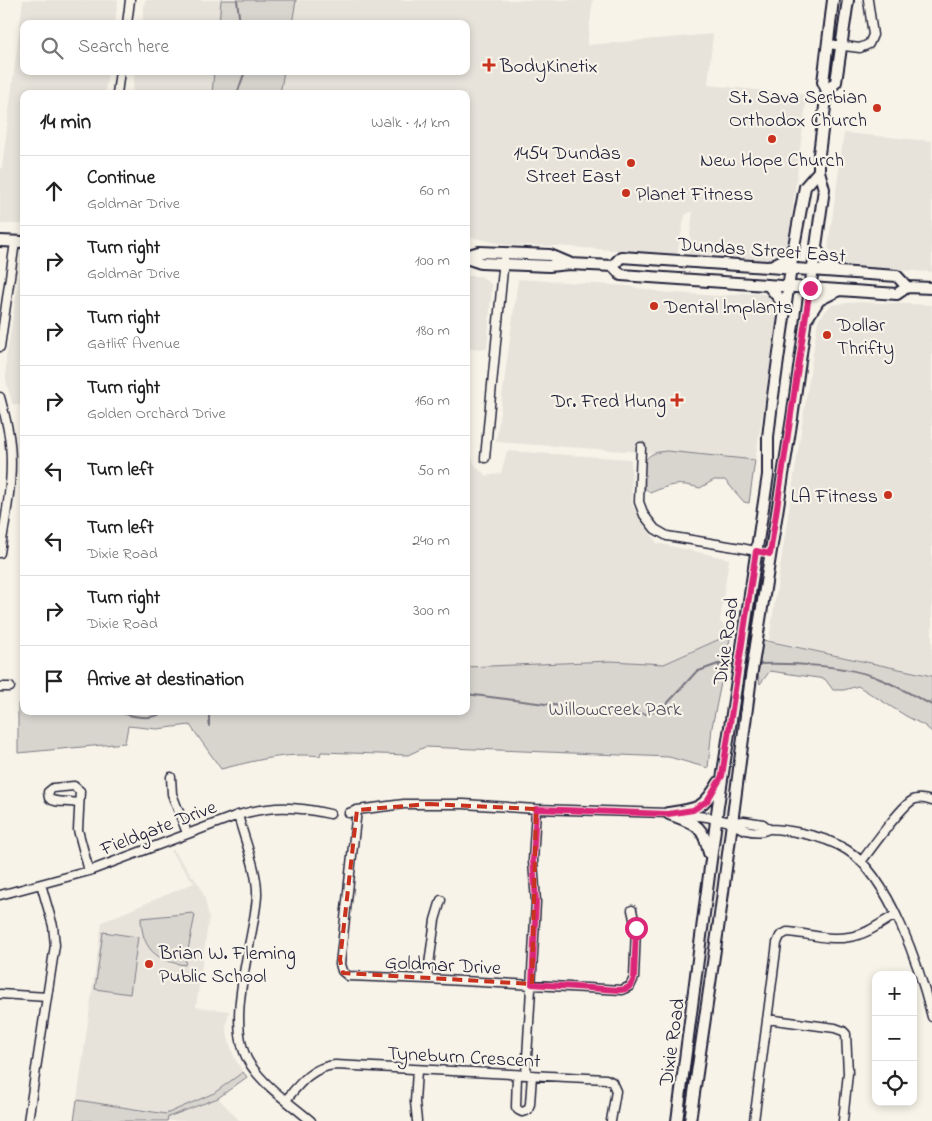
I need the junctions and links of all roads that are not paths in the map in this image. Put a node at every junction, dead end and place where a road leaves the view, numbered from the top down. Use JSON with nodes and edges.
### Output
{"nodes":[{"id":1,"x":130,"y":0,"type":"edge"},
{"id":2,"x":833,"y":0,"type":"edge"},
{"id":3,"x":848,"y":0,"type":"edge"},
{"id":4,"x":868,"y":0,"type":"edge"},
{"id":5,"x":128,"y":20,"type":"edge"},
{"id":6,"x":828,"y":44,"type":"junction"},
{"id":7,"x":841,"y":46,"type":"junction"},
{"id":8,"x":119,"y":75,"type":"edge"},
{"id":9,"x":118,"y":90,"type":"edge"},
{"id":10,"x":827,"y":91,"type":"junction"},
{"id":11,"x":819,"y":171,"type":"junction"},
{"id":12,"x":0,"y":241,"type":"edge"},
{"id":13,"x":20,"y":242,"type":"edge"},
{"id":14,"x":794,"y":246,"type":"junction"},
{"id":15,"x":816,"y":248,"type":"junction"},
{"id":16,"x":505,"y":252,"type":"junction"},
{"id":17,"x":470,"y":255,"type":"edge"},
{"id":18,"x":470,"y":259,"type":"edge"},
{"id":19,"x":504,"y":264,"type":"junction"},
{"id":20,"x":570,"y":264,"type":"junction"},
{"id":21,"x":613,"y":266,"type":"junction"},
{"id":22,"x":769,"y":267,"type":"junction"},
{"id":23,"x":791,"y":269,"type":"junction"},
{"id":24,"x":812,"y":271,"type":"junction"},
{"id":25,"x":840,"y":272,"type":"junction"},
{"id":26,"x":768,"y":285,"type":"junction"},
{"id":27,"x":788,"y":287,"type":"junction"},
{"id":28,"x":906,"y":287,"type":"junction"},
{"id":29,"x":810,"y":288,"type":"junction"},
{"id":30,"x":932,"y":288,"type":"edge"},
{"id":31,"x":838,"y":290,"type":"junction"},
{"id":32,"x":786,"y":308,"type":"junction"},
{"id":33,"x":806,"y":320,"type":"junction"},
{"id":34,"x":0,"y":347,"type":"edge"},
{"id":35,"x":0,"y":397,"type":"edge"},
{"id":36,"x":641,"y":447,"type":"dead end"},
{"id":37,"x":485,"y":458,"type":"dead end"},
{"id":38,"x":756,"y":551,"type":"junction"},
{"id":39,"x":0,"y":553,"type":"edge"},
{"id":40,"x":770,"y":554,"type":"junction"},
{"id":41,"x":0,"y":687,"type":"edge"},
{"id":42,"x":10,"y":687,"type":"dead end"},
{"id":43,"x":722,"y":776,"type":"junction"},
{"id":44,"x":171,"y":777,"type":"dead end"},
{"id":45,"x":932,"y":801,"type":"edge"},
{"id":46,"x":79,"y":804,"type":"dead end"},
{"id":47,"x":536,"y":809,"type":"junction"},
{"id":48,"x":357,"y":810,"type":"junction"},
{"id":49,"x":349,"y":813,"type":"dead end"},
{"id":50,"x":330,"y":814,"type":"dead end"},
{"id":51,"x":668,"y":814,"type":"junction"},
{"id":52,"x":238,"y":815,"type":"junction"},
{"id":53,"x":716,"y":819,"type":"junction"},
{"id":54,"x":731,"y":822,"type":"junction"},
{"id":55,"x":187,"y":833,"type":"junction"},
{"id":56,"x":711,"y":861,"type":"junction"},
{"id":57,"x":861,"y":862,"type":"junction"},
{"id":58,"x":89,"y":871,"type":"junction"},
{"id":59,"x":41,"y":884,"type":"junction"},
{"id":60,"x":0,"y":895,"type":"edge"},
{"id":61,"x":441,"y":900,"type":"dead end"},
{"id":62,"x":632,"y":910,"type":"dead end"},
{"id":63,"x":895,"y":915,"type":"junction"},
{"id":64,"x":428,"y":979,"type":"junction"},
{"id":65,"x":532,"y":984,"type":"junction"},
{"id":66,"x":929,"y":991,"type":"edge"},
{"id":67,"x":0,"y":994,"type":"edge"},
{"id":68,"x":47,"y":997,"type":"junction"},
{"id":69,"x":932,"y":1017,"type":"edge"},
{"id":70,"x":767,"y":1019,"type":"junction"},
{"id":71,"x":417,"y":1070,"type":"junction"},
{"id":72,"x":517,"y":1075,"type":"junction"},
{"id":73,"x":529,"y":1075,"type":"junction"},
{"id":74,"x":286,"y":1100,"type":"junction"},
{"id":75,"x":28,"y":1121,"type":"edge"},
{"id":76,"x":311,"y":1121,"type":"edge"},
{"id":77,"x":417,"y":1121,"type":"edge"},
{"id":78,"x":612,"y":1121,"type":"edge"},
{"id":79,"x":678,"y":1121,"type":"edge"},
{"id":80,"x":690,"y":1121,"type":"edge"},
{"id":81,"x":754,"y":1121,"type":"edge"},
{"id":82,"x":843,"y":1121,"type":"edge"}],
"edges":[{"from":1,"to":5,"type":"street"},
{"from":2,"to":6,"type":"main road","name":"Dixie Road"},
{"from":3,"to":7,"type":"main road","name":"Dixie Road"},
{"from":4,"to":7,"type":"street"},
{"from":6,"to":7,"type":"street"},
{"from":6,"to":10,"type":"main road","name":"Dixie Road"},
{"from":7,"to":10,"type":"main road","name":"Dixie Road"},
{"from":8,"to":9,"type":"street"},
{"from":10,"to":11,"type":"main road","name":"Dixie Road"},
{"from":11,"to":14,"type":"main road","name":"Dixie Road"},
{"from":11,"to":15,"type":"main road","name":"Dixie Road"},
{"from":12,"to":13,"type":"main road"},
{"from":13,"to":34,"type":"street"},
{"from":14,"to":22,"type":"main road"},
{"from":14,"to":23,"type":"main road","name":"Dixie Road"},
{"from":15,"to":24,"type":"main road","name":"Dixie Road"},
{"from":15,"to":25,"type":"main road"},
{"from":16,"to":17,"type":"main road","name":"Dundas Street East"},
{"from":16,"to":19,"type":"street"},
{"from":16,"to":20,"type":"main road","name":"Dundas Street East"},
{"from":18,"to":19,"type":"main road","name":"Dundas Street East"},
{"from":19,"to":20,"type":"main road","name":"Dundas Street East"},
{"from":19,"to":37,"type":"street"},
{"from":20,"to":21,"type":"main road","name":"Dundas Street East"},
{"from":21,"to":22,"type":"main road","name":"Dundas Street East"},
{"from":21,"to":26,"type":"main road","name":"Dundas Street East"},
{"from":22,"to":23,"type":"main road","name":"Dundas Street East"},
{"from":23,"to":24,"type":"main road","name":"Dundas Street East"},
{"from":23,"to":27,"type":"main road","name":"Dixie Road"},
{"from":24,"to":25,"type":"main road","name":"Dundas Street East"},
{"from":24,"to":29,"type":"main road","name":"Dixie Road"},
{"from":25,"to":28,"type":"main road","name":"Dundas Street East"},
{"from":26,"to":27,"type":"main road","name":"Dundas Street East"},
{"from":26,"to":32,"type":"main road"},
{"from":27,"to":29,"type":"main road","name":"Dundas Street East"},
{"from":27,"to":32,"type":"main road","name":"Dixie Road"},
{"from":28,"to":30,"type":"main road","name":"Dundas Street East"},
{"from":28,"to":31,"type":"main road","name":"Dundas Street East"},
{"from":29,"to":31,"type":"main road","name":"Dundas Street East"},
{"from":29,"to":33,"type":"main road","name":"Dixie Road"},
{"from":31,"to":33,"type":"main road"},
{"from":32,"to":38,"type":"main road","name":"Dixie Road"},
{"from":33,"to":40,"type":"main road","name":"Dixie Road"},
{"from":35,"to":39,"type":"street"},
{"from":36,"to":38,"type":"street"},
{"from":38,"to":40,"type":"street"},
{"from":38,"to":43,"type":"main road","name":"Dixie Road"},
{"from":40,"to":54,"type":"main road","name":"Dixie Road"},
{"from":41,"to":42,"type":"street"},
{"from":43,"to":51,"type":"main road"},
{"from":43,"to":53,"type":"main road","name":"Dixie Road"},
{"from":44,"to":55,"type":"street"},
{"from":45,"to":57,"type":"street"},
{"from":46,"to":58,"type":"street"},
{"from":47,"to":48,"type":"street"},
{"from":47,"to":51,"type":"street"},
{"from":47,"to":65,"type":"street"},
{"from":48,"to":49,"type":"street"},
{"from":48,"to":64,"type":"street","name":"Goldmar Drive"},
{"from":50,"to":52,"type":"street","name":"Fieldgate Drive"},
{"from":51,"to":53,"type":"street"},
{"from":51,"to":56,"type":"main road"},
{"from":52,"to":55,"type":"street","name":"Fieldgate Drive"},
{"from":52,"to":74,"type":"street"},
{"from":53,"to":54,"type":"street"},
{"from":53,"to":56,"type":"main road","name":"Dixie Road"},
{"from":54,"to":57,"type":"street"},
{"from":54,"to":80,"type":"main road","name":"Dixie Road"},
{"from":55,"to":58,"type":"street","name":"Fieldgate Drive"},
{"from":56,"to":79,"type":"main road","name":"Dixie Road"},
{"from":57,"to":63,"type":"street"},
{"from":58,"to":59,"type":"street","name":"Fieldgate Drive"},
{"from":59,"to":60,"type":"street","name":"Fieldgate Drive"},
{"from":59,"to":68,"type":"street"},
{"from":61,"to":64,"type":"street"},
{"from":62,"to":65,"type":"street","name":"Goldmar Drive"},
{"from":63,"to":66,"type":"street"},
{"from":63,"to":70,"type":"street"},
{"from":64,"to":65,"type":"street","name":"Goldmar Drive"},
{"from":65,"to":73,"type":"street"},
{"from":66,"to":69,"type":"street"},
{"from":67,"to":68,"type":"street"},
{"from":68,"to":75,"type":"street"},
{"from":70,"to":81,"type":"street"},
{"from":70,"to":82,"type":"street"},
{"from":71,"to":72,"type":"street","name":"Tyneburn Crescent"},
{"from":71,"to":74,"type":"street","name":"Tyneburn Crescent"},
{"from":71,"to":77,"type":"street"},
{"from":72,"to":73,"type":"street","name":"Tyneburn Crescent"},
{"from":72,"to":73,"type":"street"},
{"from":73,"to":78,"type":"street","name":"Tyneburn Crescent"},
{"from":74,"to":76,"type":"street"}]}
